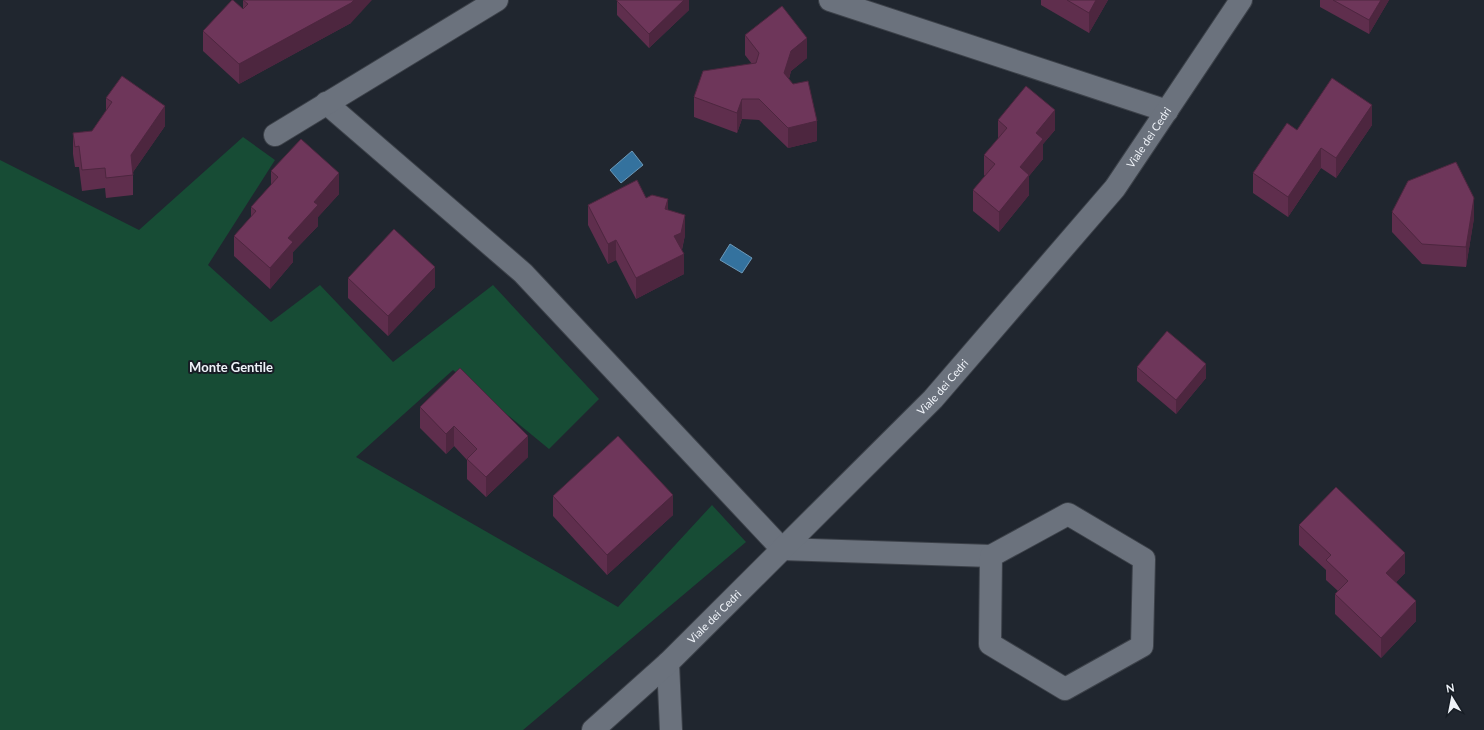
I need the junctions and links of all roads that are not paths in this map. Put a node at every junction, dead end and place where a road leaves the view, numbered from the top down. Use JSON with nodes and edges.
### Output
{"nodes":[{"id":1,"x":497,"y":0,"type":"edge"},
{"id":2,"x":830,"y":0,"type":"edge"},
{"id":3,"x":1241,"y":0,"type":"edge"},
{"id":4,"x":326,"y":103,"type":"junction"},
{"id":5,"x":1167,"y":111,"type":"junction"},
{"id":6,"x":275,"y":135,"type":"dead end"},
{"id":7,"x":782,"y":549,"type":"junction"},
{"id":8,"x":991,"y":556,"type":"junction"},
{"id":9,"x":668,"y":663,"type":"junction"},
{"id":10,"x":593,"y":730,"type":"edge"},
{"id":11,"x":671,"y":730,"type":"edge"}],
"edges":[{"from":1,"to":4,"type":"street"},
{"from":2,"to":5,"type":"street"},
{"from":3,"to":5,"type":"street","name":"Viale dei Cedri"},
{"from":4,"to":6,"type":"street"},
{"from":4,"to":7,"type":"street"},
{"from":5,"to":7,"type":"street","name":"Viale dei Cedri"},
{"from":7,"to":8,"type":"street"},
{"from":7,"to":9,"type":"street","name":"Viale dei Cedri"},
{"from":8,"to":8,"type":"street"},
{"from":9,"to":10,"type":"street","name":"Viale dei Cedri"},
{"from":9,"to":11,"type":"street"}]}
